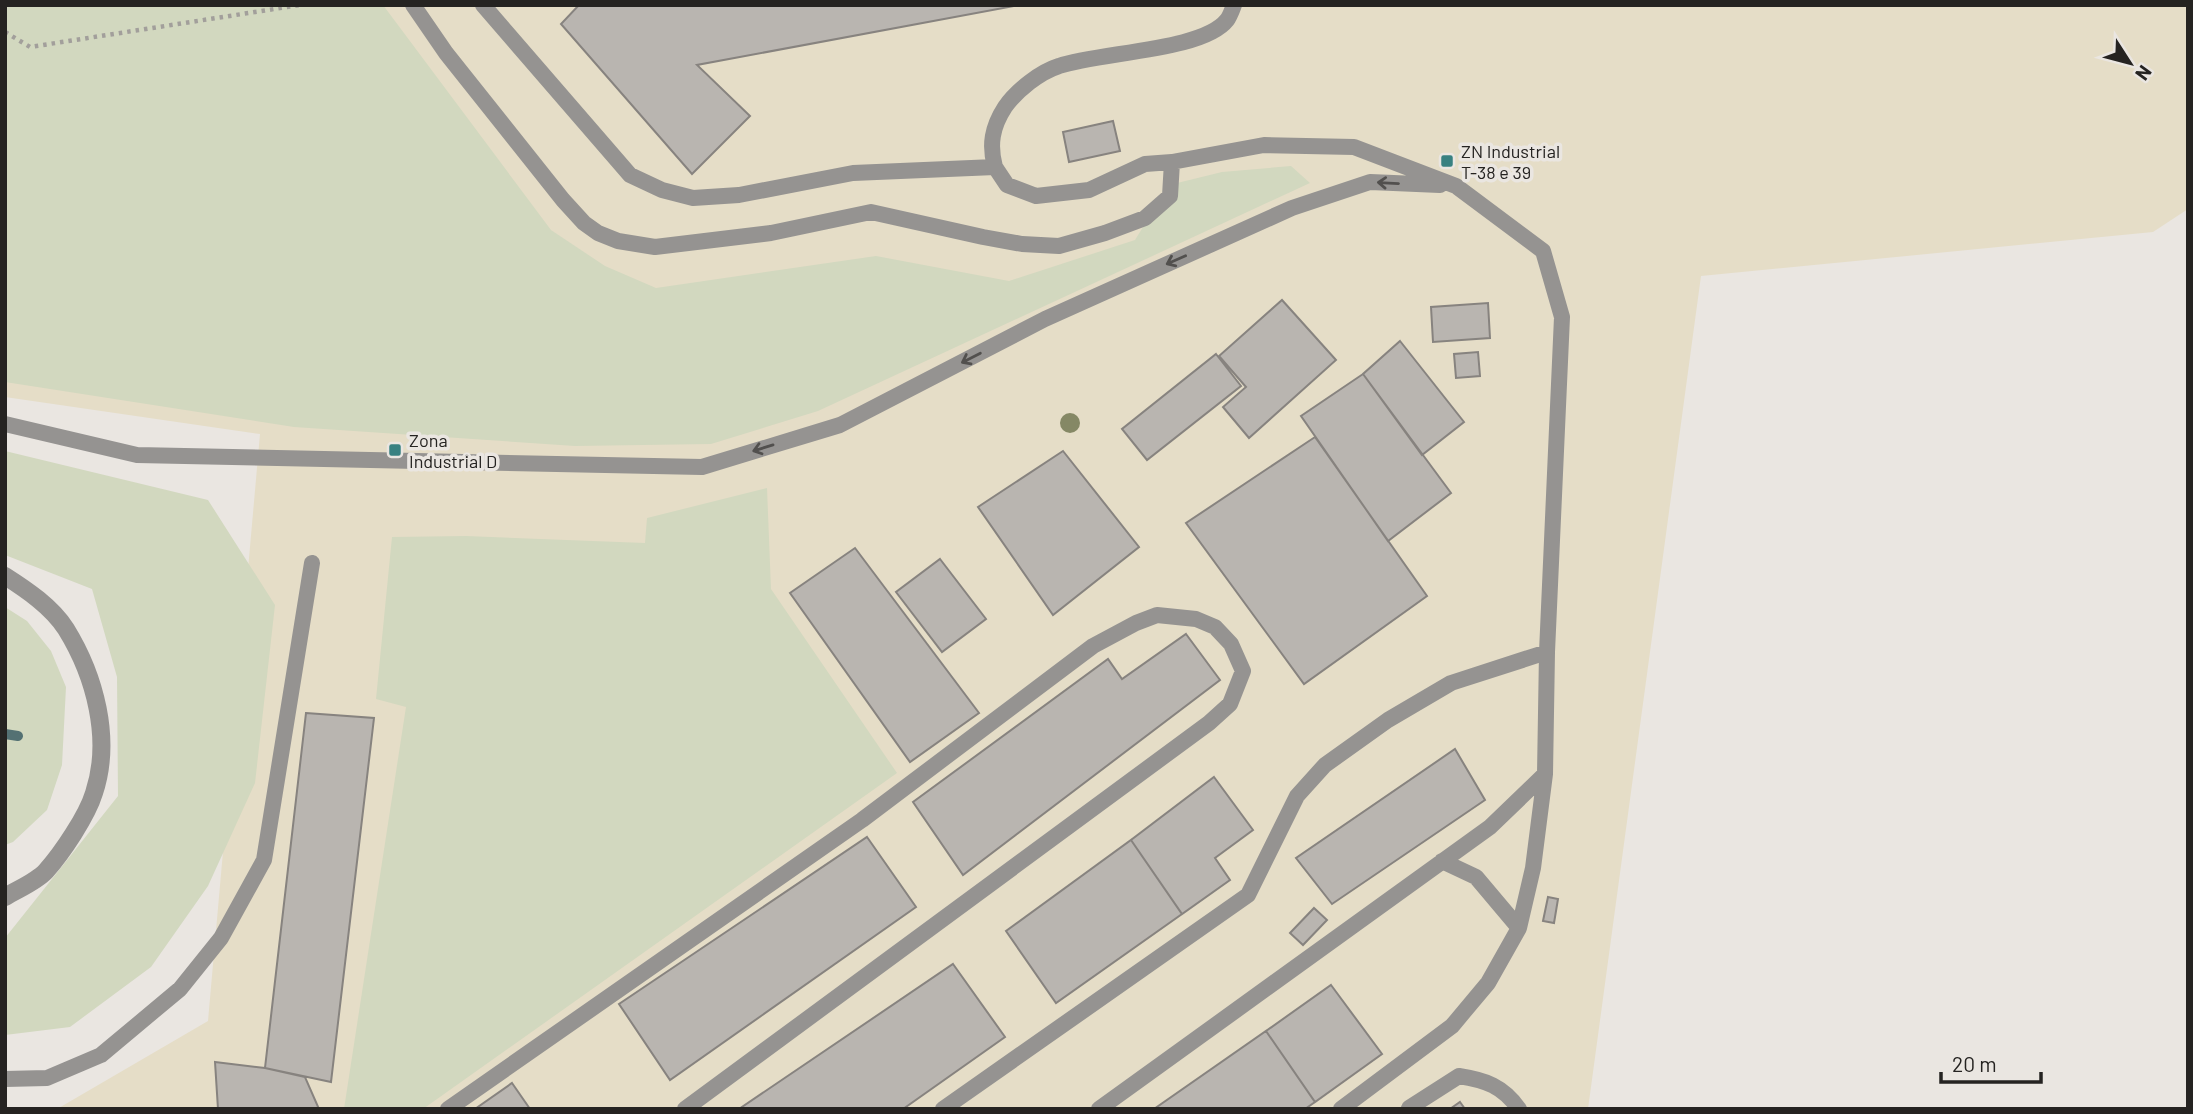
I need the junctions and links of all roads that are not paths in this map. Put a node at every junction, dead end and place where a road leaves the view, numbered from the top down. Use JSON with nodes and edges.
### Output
{"nodes":[{"id":1,"x":413,"y":5,"type":"edge"},
{"id":2,"x":484,"y":5,"type":"edge"},
{"id":3,"x":1234,"y":5,"type":"edge"},
{"id":4,"x":1172,"y":162,"type":"junction"},
{"id":5,"x":995,"y":167,"type":"junction"},
{"id":6,"x":1456,"y":186,"type":"junction"},
{"id":7,"x":5,"y":424,"type":"edge"},
{"id":8,"x":312,"y":563,"type":"dead end"},
{"id":9,"x":5,"y":576,"type":"edge"},
{"id":10,"x":1547,"y":652,"type":"junction"},
{"id":11,"x":1545,"y":774,"type":"junction"},
{"id":12,"x":1442,"y":861,"type":"junction"},
{"id":13,"x":5,"y":897,"type":"edge"},
{"id":14,"x":1519,"y":928,"type":"junction"},
{"id":15,"x":5,"y":1079,"type":"edge"},
{"id":16,"x":1409,"y":1108,"type":"edge"},
{"id":17,"x":447,"y":1109,"type":"edge"},
{"id":18,"x":685,"y":1109,"type":"edge"},
{"id":19,"x":943,"y":1109,"type":"edge"},
{"id":20,"x":1099,"y":1109,"type":"edge"},
{"id":21,"x":1341,"y":1109,"type":"edge"},
{"id":22,"x":1519,"y":1109,"type":"edge"}],
"edges":[{"from":1,"to":4,"type":"lane"},
{"from":2,"to":5,"type":"lane"},
{"from":3,"to":5,"type":"lane"},
{"from":4,"to":5,"type":"lane"},
{"from":4,"to":6,"type":"lane"},
{"from":6,"to":7,"type":"lane","one_way":true},
{"from":6,"to":10,"type":"lane"},
{"from":8,"to":15,"type":"lane"},
{"from":9,"to":13,"type":"street"},
{"from":10,"to":11,"type":"lane"},
{"from":10,"to":19,"type":"lane"},
{"from":11,"to":12,"type":"lane"},
{"from":11,"to":14,"type":"lane"},
{"from":12,"to":14,"type":"lane"},
{"from":12,"to":20,"type":"lane"},
{"from":14,"to":21,"type":"lane"},
{"from":16,"to":22,"type":"lane"},
{"from":17,"to":18,"type":"lane"}]}
